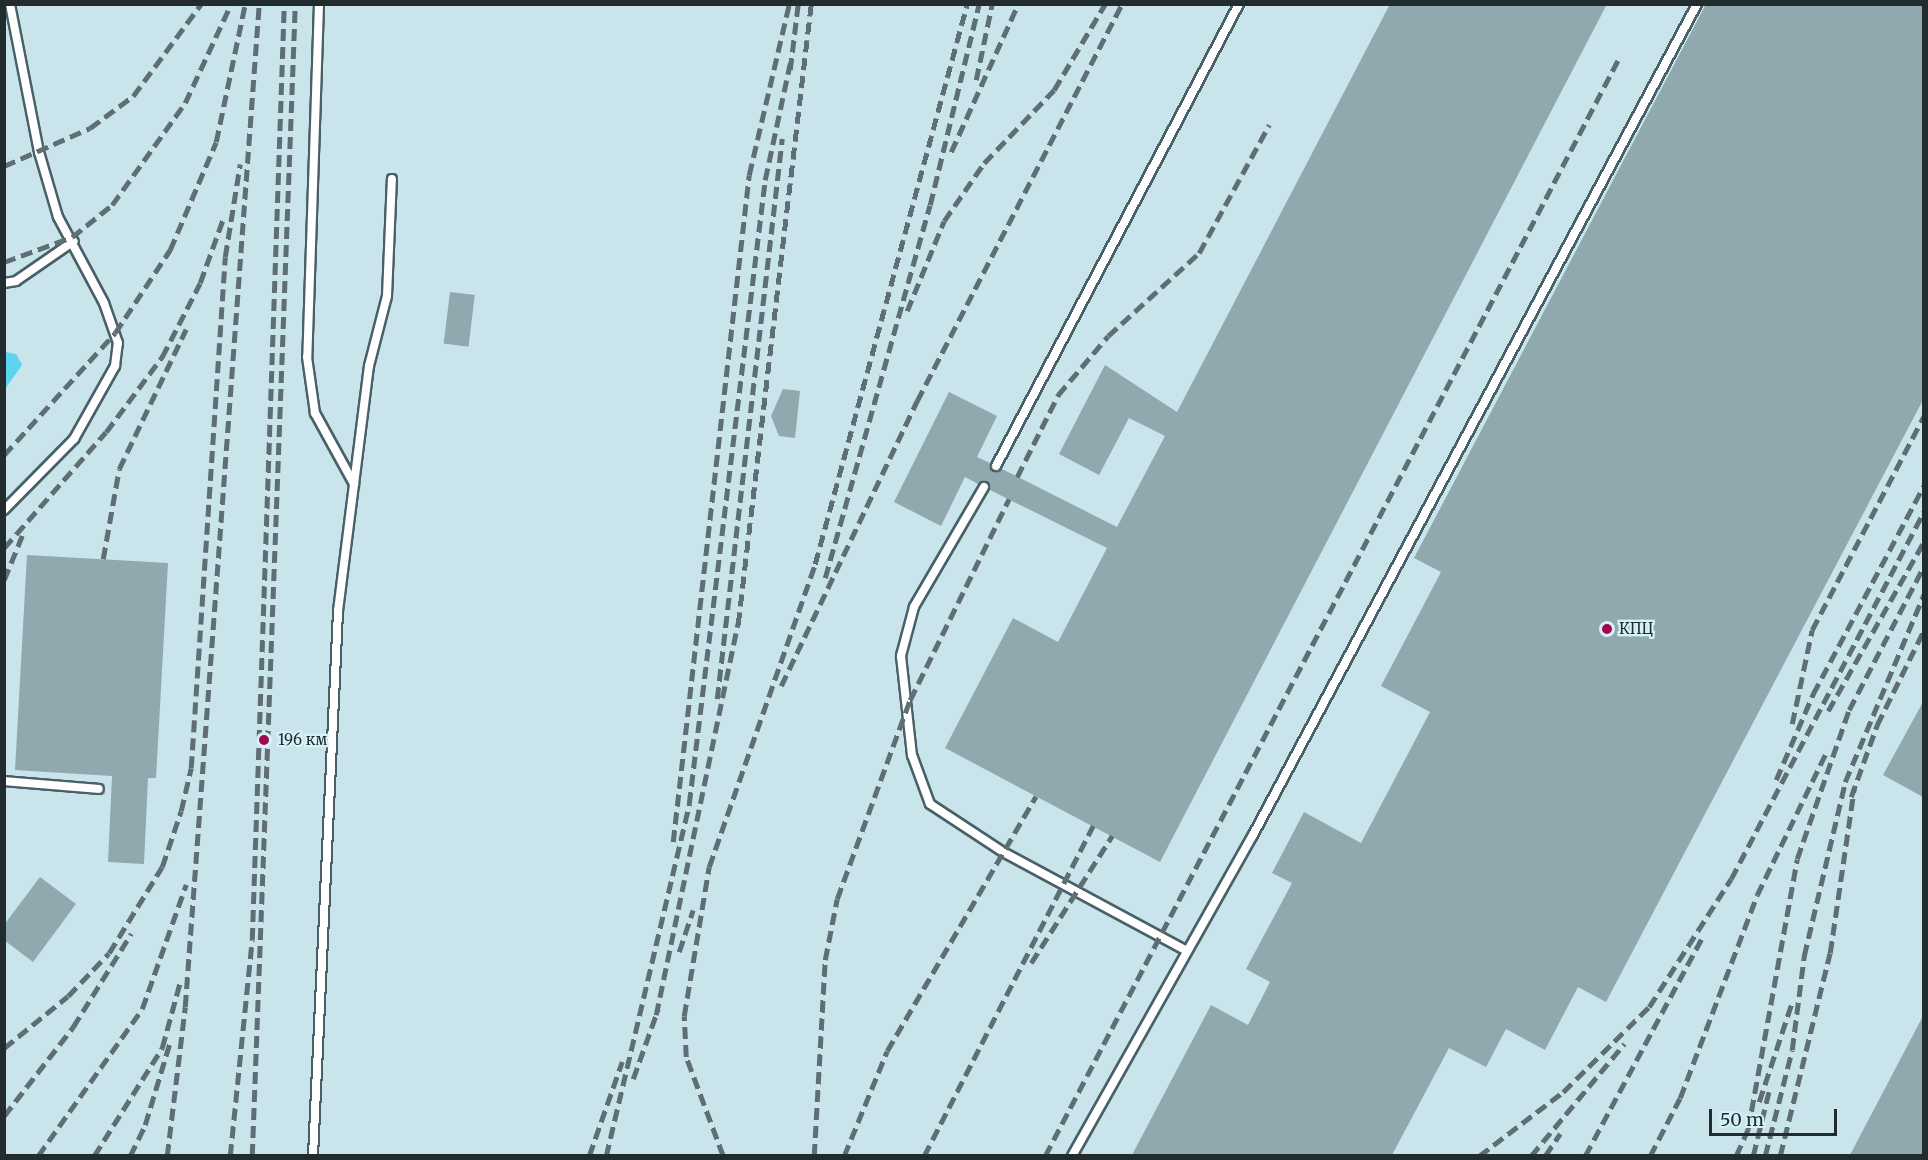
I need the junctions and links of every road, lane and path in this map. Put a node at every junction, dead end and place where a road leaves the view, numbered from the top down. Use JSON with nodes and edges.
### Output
{"nodes":[{"id":1,"x":10,"y":4,"type":"edge"},
{"id":2,"x":319,"y":4,"type":"edge"},
{"id":3,"x":1239,"y":4,"type":"edge"},
{"id":4,"x":1697,"y":4,"type":"edge"},
{"id":5,"x":392,"y":179,"type":"dead end"},
{"id":6,"x":74,"y":241,"type":"junction"},
{"id":7,"x":4,"y":283,"type":"edge"},
{"id":8,"x":996,"y":466,"type":"dead end"},
{"id":9,"x":355,"y":484,"type":"junction"},
{"id":10,"x":984,"y":487,"type":"dead end"},
{"id":11,"x":4,"y":510,"type":"edge"},
{"id":12,"x":4,"y":781,"type":"edge"},
{"id":13,"x":99,"y":789,"type":"dead end"},
{"id":14,"x":1187,"y":951,"type":"junction"},
{"id":15,"x":314,"y":1155,"type":"edge"},
{"id":16,"x":1072,"y":1155,"type":"edge"}],
"edges":[{"from":1,"to":6,"type":"lane"},
{"from":2,"to":9,"type":"lane"},
{"from":3,"to":8,"type":"lane"},
{"from":4,"to":14,"type":"lane"},
{"from":5,"to":9,"type":"lane"},
{"from":6,"to":7,"type":"lane"},
{"from":6,"to":11,"type":"lane"},
{"from":9,"to":15,"type":"lane"},
{"from":10,"to":14,"type":"lane"},
{"from":12,"to":13,"type":"lane"},
{"from":14,"to":16,"type":"lane"}]}
